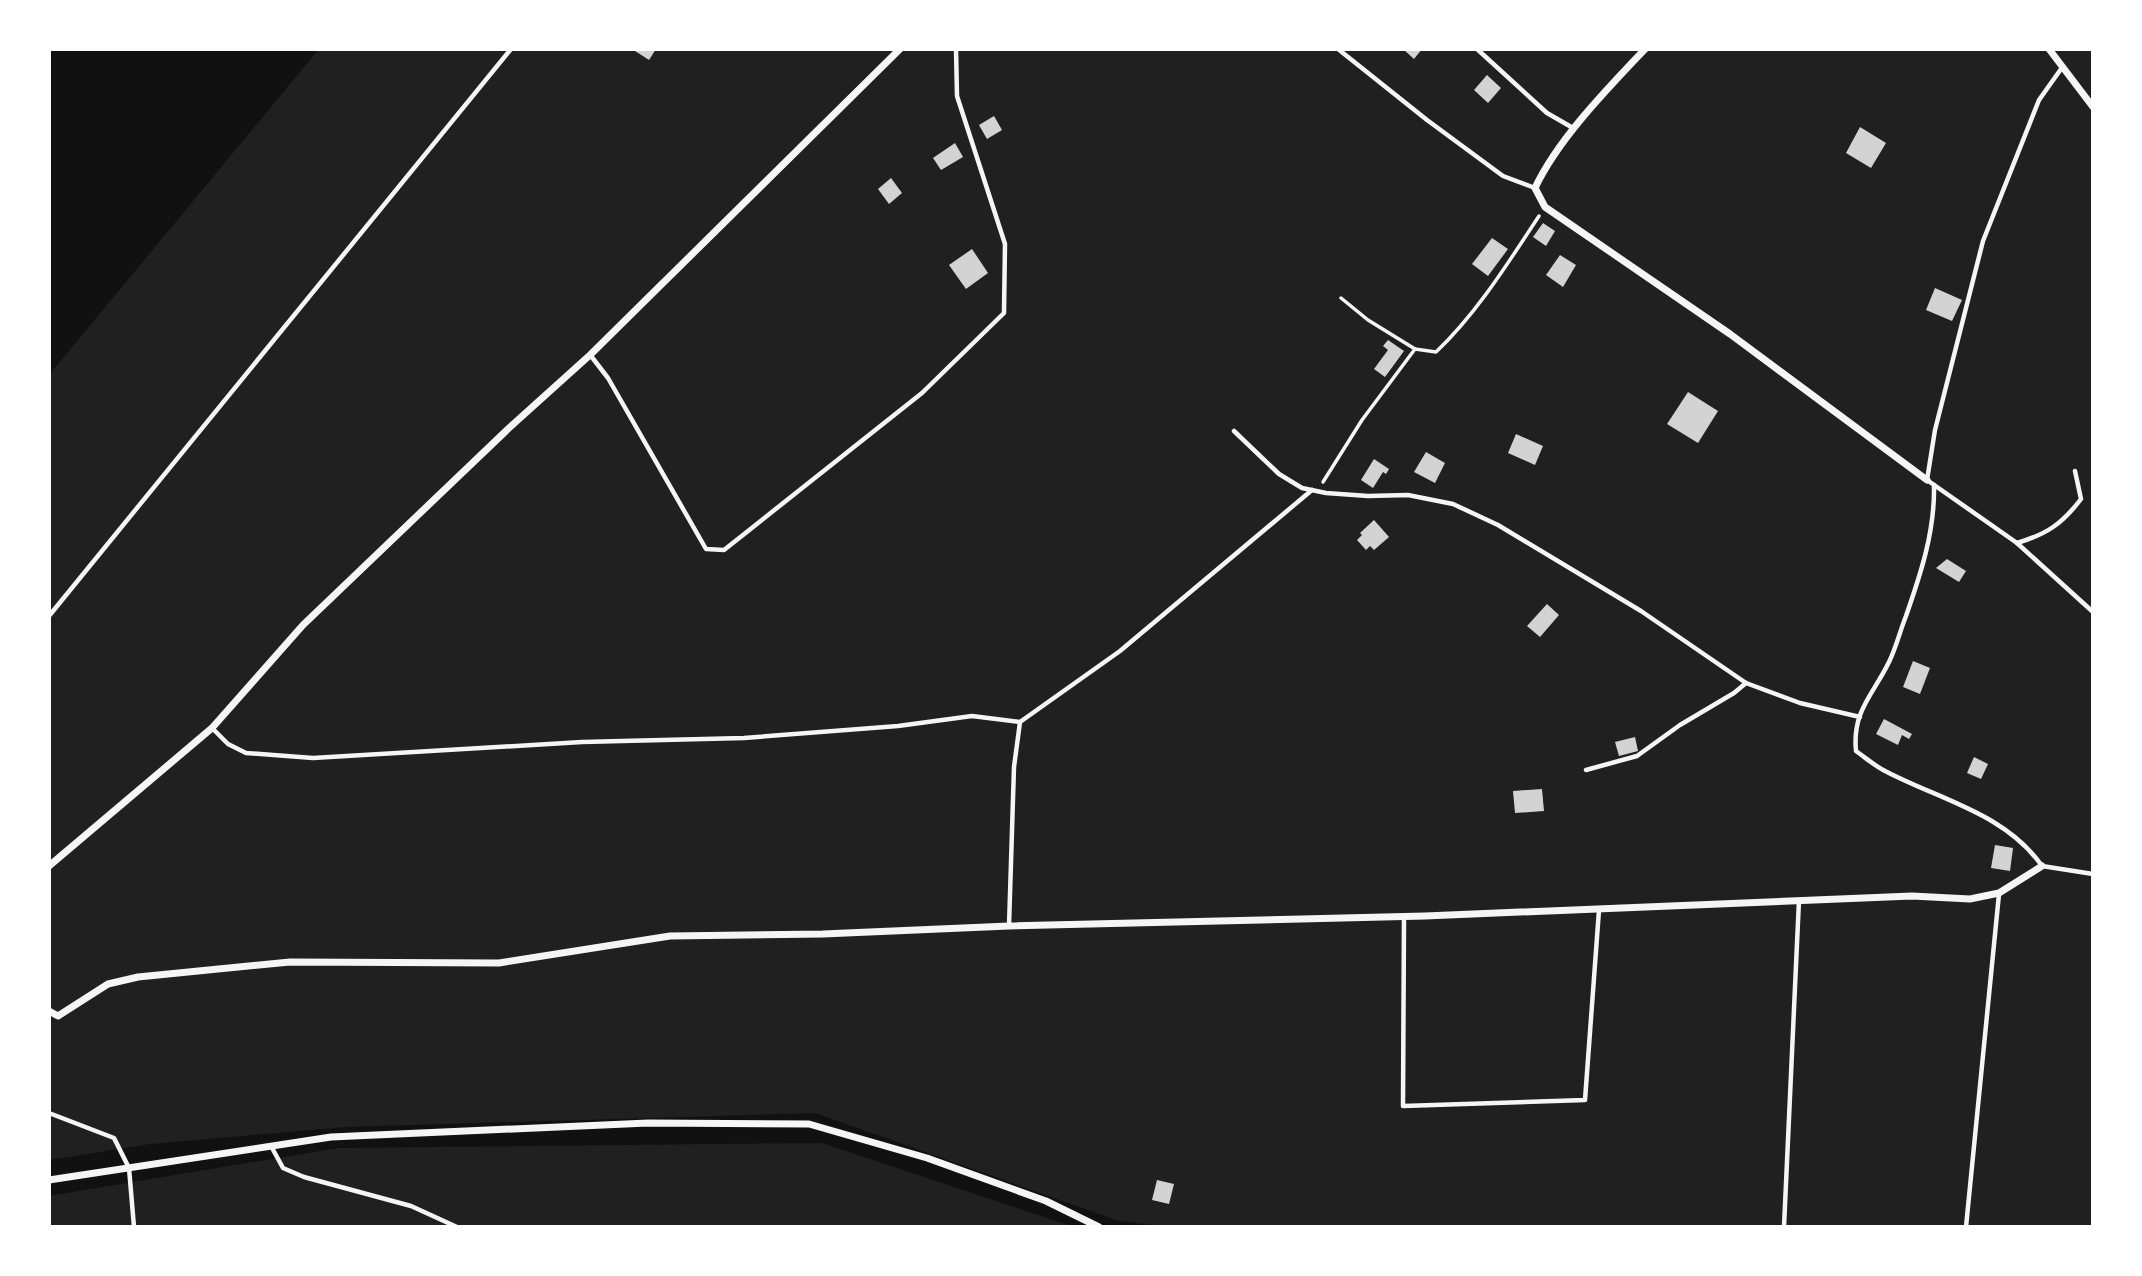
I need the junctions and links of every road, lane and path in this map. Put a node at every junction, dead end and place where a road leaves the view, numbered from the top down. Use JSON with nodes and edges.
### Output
{"nodes":[{"id":1,"x":511,"y":49,"type":"edge"},
{"id":2,"x":900,"y":49,"type":"edge"},
{"id":3,"x":956,"y":49,"type":"edge"},
{"id":4,"x":1338,"y":49,"type":"edge"},
{"id":5,"x":1477,"y":49,"type":"edge"},
{"id":6,"x":1646,"y":49,"type":"edge"},
{"id":7,"x":2049,"y":49,"type":"edge"},
{"id":8,"x":2062,"y":69,"type":"junction"},
{"id":9,"x":2093,"y":107,"type":"edge"},
{"id":10,"x":1575,"y":129,"type":"junction"},
{"id":11,"x":1535,"y":188,"type":"junction"},
{"id":12,"x":1545,"y":207,"type":"junction"},
{"id":13,"x":1341,"y":298,"type":"dead end"},
{"id":14,"x":1415,"y":349,"type":"junction"},
{"id":15,"x":590,"y":355,"type":"junction"},
{"id":16,"x":1234,"y":431,"type":"dead end"},
{"id":17,"x":2075,"y":471,"type":"dead end"},
{"id":18,"x":1931,"y":482,"type":"junction"},
{"id":19,"x":1312,"y":490,"type":"junction"},
{"id":20,"x":1320,"y":491,"type":"junction"},
{"id":21,"x":2017,"y":543,"type":"junction"},
{"id":22,"x":2093,"y":612,"type":"edge"},
{"id":23,"x":49,"y":616,"type":"edge"},
{"id":24,"x":1746,"y":683,"type":"junction"},
{"id":25,"x":1860,"y":717,"type":"junction"},
{"id":26,"x":1020,"y":723,"type":"junction"},
{"id":27,"x":212,"y":728,"type":"junction"},
{"id":28,"x":1586,"y":770,"type":"dead end"},
{"id":29,"x":49,"y":866,"type":"edge"},
{"id":30,"x":2042,"y":866,"type":"junction"},
{"id":31,"x":2093,"y":874,"type":"edge"},
{"id":32,"x":1999,"y":893,"type":"junction"},
{"id":33,"x":1799,"y":900,"type":"junction"},
{"id":34,"x":1599,"y":909,"type":"junction"},
{"id":35,"x":1404,"y":917,"type":"junction"},
{"id":36,"x":1009,"y":926,"type":"junction"},
{"id":37,"x":49,"y":1011,"type":"edge"},
{"id":38,"x":49,"y":1113,"type":"edge"},
{"id":39,"x":271,"y":1146,"type":"junction"},
{"id":40,"x":129,"y":1168,"type":"junction"},
{"id":41,"x":49,"y":1180,"type":"edge"},
{"id":42,"x":134,"y":1227,"type":"edge"},
{"id":43,"x":457,"y":1227,"type":"edge"},
{"id":44,"x":1099,"y":1227,"type":"edge"},
{"id":45,"x":1784,"y":1227,"type":"edge"},
{"id":46,"x":1966,"y":1227,"type":"edge"}],
"edges":[{"from":1,"to":23,"type":"lane"},
{"from":2,"to":15,"type":"street"},
{"from":3,"to":15,"type":"lane"},
{"from":4,"to":11,"type":"lane"},
{"from":5,"to":10,"type":"lane"},
{"from":6,"to":10,"type":"street"},
{"from":7,"to":8,"type":"street"},
{"from":8,"to":9,"type":"street"},
{"from":8,"to":18,"type":"lane"},
{"from":10,"to":11,"type":"street"},
{"from":11,"to":12,"type":"street"},
{"from":12,"to":14,"type":"path"},
{"from":12,"to":18,"type":"street"},
{"from":13,"to":14,"type":"path"},
{"from":14,"to":20,"type":"path"},
{"from":15,"to":27,"type":"street"},
{"from":16,"to":19,"type":"lane"},
{"from":17,"to":21,"type":"lane"},
{"from":18,"to":21,"type":"lane"},
{"from":18,"to":25,"type":"lane"},
{"from":19,"to":20,"type":"lane"},
{"from":19,"to":26,"type":"lane"},
{"from":20,"to":24,"type":"lane"},
{"from":21,"to":22,"type":"lane"},
{"from":24,"to":25,"type":"lane"},
{"from":24,"to":28,"type":"lane"},
{"from":25,"to":30,"type":"lane"},
{"from":26,"to":27,"type":"lane"},
{"from":26,"to":36,"type":"lane"},
{"from":27,"to":29,"type":"street"},
{"from":30,"to":31,"type":"lane"},
{"from":30,"to":32,"type":"street"},
{"from":32,"to":33,"type":"street"},
{"from":32,"to":46,"type":"lane"},
{"from":33,"to":34,"type":"street"},
{"from":33,"to":45,"type":"lane"},
{"from":34,"to":35,"type":"street"},
{"from":34,"to":35,"type":"lane"},
{"from":35,"to":36,"type":"street"},
{"from":36,"to":37,"type":"street"},
{"from":38,"to":40,"type":"lane"},
{"from":39,"to":40,"type":"street"},
{"from":39,"to":43,"type":"lane"},
{"from":39,"to":44,"type":"street"},
{"from":40,"to":41,"type":"street"},
{"from":40,"to":42,"type":"lane"}]}
